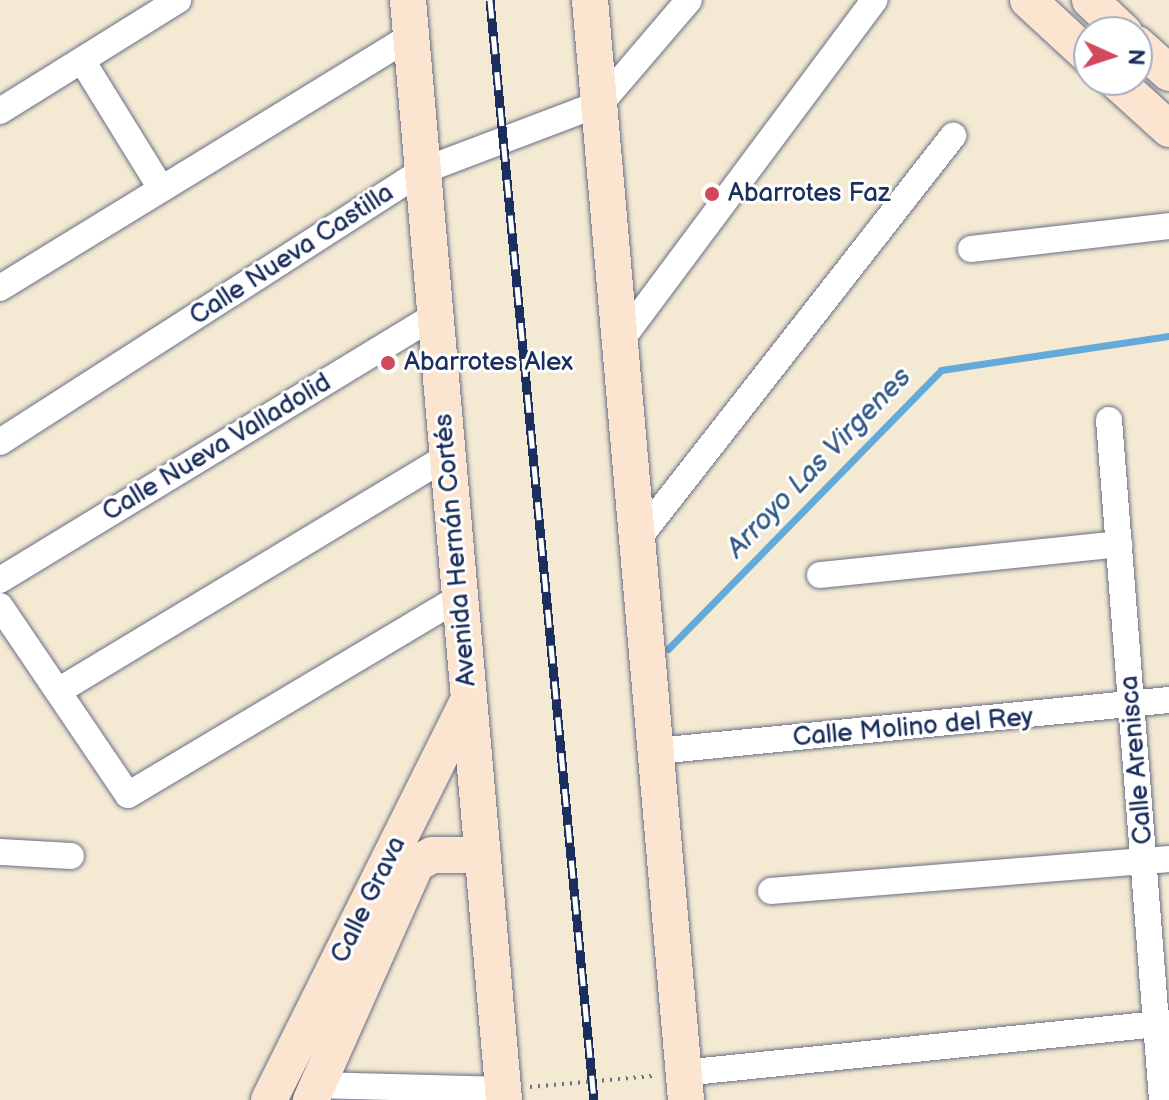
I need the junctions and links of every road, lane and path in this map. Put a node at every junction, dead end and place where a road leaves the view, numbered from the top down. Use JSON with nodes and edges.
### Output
{"nodes":[{"id":1,"x":178,"y":0,"type":"edge"},
{"id":2,"x":408,"y":0,"type":"edge"},
{"id":3,"x":590,"y":0,"type":"edge"},
{"id":4,"x":689,"y":0,"type":"edge"},
{"id":5,"x":874,"y":0,"type":"edge"},
{"id":6,"x":1028,"y":0,"type":"edge"},
{"id":7,"x":1090,"y":0,"type":"edge"},
{"id":8,"x":1107,"y":16,"type":"edge"},
{"id":9,"x":411,"y":36,"type":"junction"},
{"id":10,"x":1073,"y":41,"type":"edge"},
{"id":11,"x":1153,"y":58,"type":"edge"},
{"id":12,"x":83,"y":62,"type":"junction"},
{"id":13,"x":1169,"y":73,"type":"edge"},
{"id":14,"x":1133,"y":96,"type":"edge"},
{"id":15,"x":601,"y":103,"type":"junction"},
{"id":16,"x":0,"y":111,"type":"edge"},
{"id":17,"x":1169,"y":129,"type":"edge"},
{"id":18,"x":953,"y":136,"type":"dead end"},
{"id":19,"x":422,"y":171,"type":"junction"},
{"id":20,"x":159,"y":185,"type":"junction"},
{"id":21,"x":1169,"y":226,"type":"edge"},
{"id":22,"x":971,"y":249,"type":"dead end"},
{"id":23,"x":0,"y":288,"type":"edge"},
{"id":24,"x":434,"y":316,"type":"junction"},
{"id":25,"x":624,"y":336,"type":"junction"},
{"id":26,"x":1109,"y":420,"type":"dead end"},
{"id":27,"x":0,"y":442,"type":"edge"},
{"id":28,"x":448,"y":456,"type":"junction"},
{"id":29,"x":641,"y":535,"type":"junction"},
{"id":30,"x":1119,"y":544,"type":"junction"},
{"id":31,"x":820,"y":575,"type":"dead end"},
{"id":32,"x":0,"y":580,"type":"edge"},
{"id":33,"x":460,"y":597,"type":"junction"},
{"id":34,"x":0,"y":606,"type":"edge"},
{"id":35,"x":60,"y":690,"type":"junction"},
{"id":36,"x":468,"y":700,"type":"junction"},
{"id":37,"x":1169,"y":700,"type":"edge"},
{"id":38,"x":1132,"y":709,"type":"junction"},
{"id":39,"x":657,"y":751,"type":"junction"},
{"id":40,"x":0,"y":852,"type":"edge"},
{"id":41,"x":483,"y":855,"type":"junction"},
{"id":42,"x":71,"y":856,"type":"dead end"},
{"id":43,"x":1158,"y":860,"type":"edge"},
{"id":44,"x":771,"y":891,"type":"dead end"},
{"id":45,"x":1161,"y":1024,"type":"edge"},
{"id":46,"x":684,"y":1087,"type":"edge"},
{"id":47,"x":315,"y":1092,"type":"edge"},
{"id":48,"x":504,"y":1095,"type":"edge"},
{"id":49,"x":269,"y":1100,"type":"edge"},
{"id":50,"x":1162,"y":1100,"type":"edge"}],
"edges":[{"from":1,"to":12,"type":"street"},
{"from":2,"to":9,"type":"main road","name":"Avenida Hernán Cortés"},
{"from":3,"to":15,"type":"main road"},
{"from":4,"to":15,"type":"street"},
{"from":5,"to":25,"type":"street"},
{"from":6,"to":10,"type":"main road"},
{"from":7,"to":8,"type":"main road"},
{"from":9,"to":19,"type":"main road","name":"Avenida Hernán Cortés"},
{"from":9,"to":20,"type":"street"},
{"from":11,"to":13,"type":"main road"},
{"from":12,"to":16,"type":"street"},
{"from":12,"to":20,"type":"street"},
{"from":14,"to":17,"type":"main road"},
{"from":15,"to":19,"type":"street","name":"Calle Nueva Castilla"},
{"from":15,"to":25,"type":"main road"},
{"from":18,"to":29,"type":"street"},
{"from":19,"to":24,"type":"main road","name":"Avenida Hernán Cortés"},
{"from":19,"to":27,"type":"street","name":"Calle Nueva Castilla"},
{"from":20,"to":23,"type":"street"},
{"from":21,"to":22,"type":"street"},
{"from":24,"to":28,"type":"main road","name":"Avenida Hernán Cortés"},
{"from":24,"to":32,"type":"street","name":"Calle Nueva Valladolid"},
{"from":25,"to":29,"type":"main road"},
{"from":26,"to":30,"type":"street","name":"Calle Arenisca"},
{"from":28,"to":33,"type":"main road","name":"Avenida Hernán Cortés"},
{"from":28,"to":35,"type":"street"},
{"from":29,"to":39,"type":"main road"},
{"from":30,"to":31,"type":"street"},
{"from":30,"to":38,"type":"street","name":"Calle Arenisca"},
{"from":33,"to":35,"type":"street"},
{"from":33,"to":36,"type":"main road","name":"Avenida Hernán Cortés"},
{"from":34,"to":35,"type":"street"},
{"from":36,"to":41,"type":"main road","name":"Avenida Hernán Cortés"},
{"from":36,"to":49,"type":"main road","name":"Calle Grava"},
{"from":37,"to":38,"type":"street","name":"Calle Molino del Rey"},
{"from":38,"to":39,"type":"street","name":"Calle Molino del Rey"},
{"from":38,"to":43,"type":"street","name":"Calle Arenisca"},
{"from":39,"to":46,"type":"main road"},
{"from":40,"to":42,"type":"street"},
{"from":41,"to":47,"type":"main road","name":"Calle Grava"},
{"from":41,"to":48,"type":"main road","name":"Avenida Hernán Cortés"},
{"from":43,"to":44,"type":"street"},
{"from":43,"to":45,"type":"street","name":"Calle Arenisca"},
{"from":45,"to":46,"type":"street"},
{"from":45,"to":50,"type":"street","name":"Calle Arenisca"},
{"from":46,"to":48,"type":"path"},
{"from":47,"to":48,"type":"street"}]}
